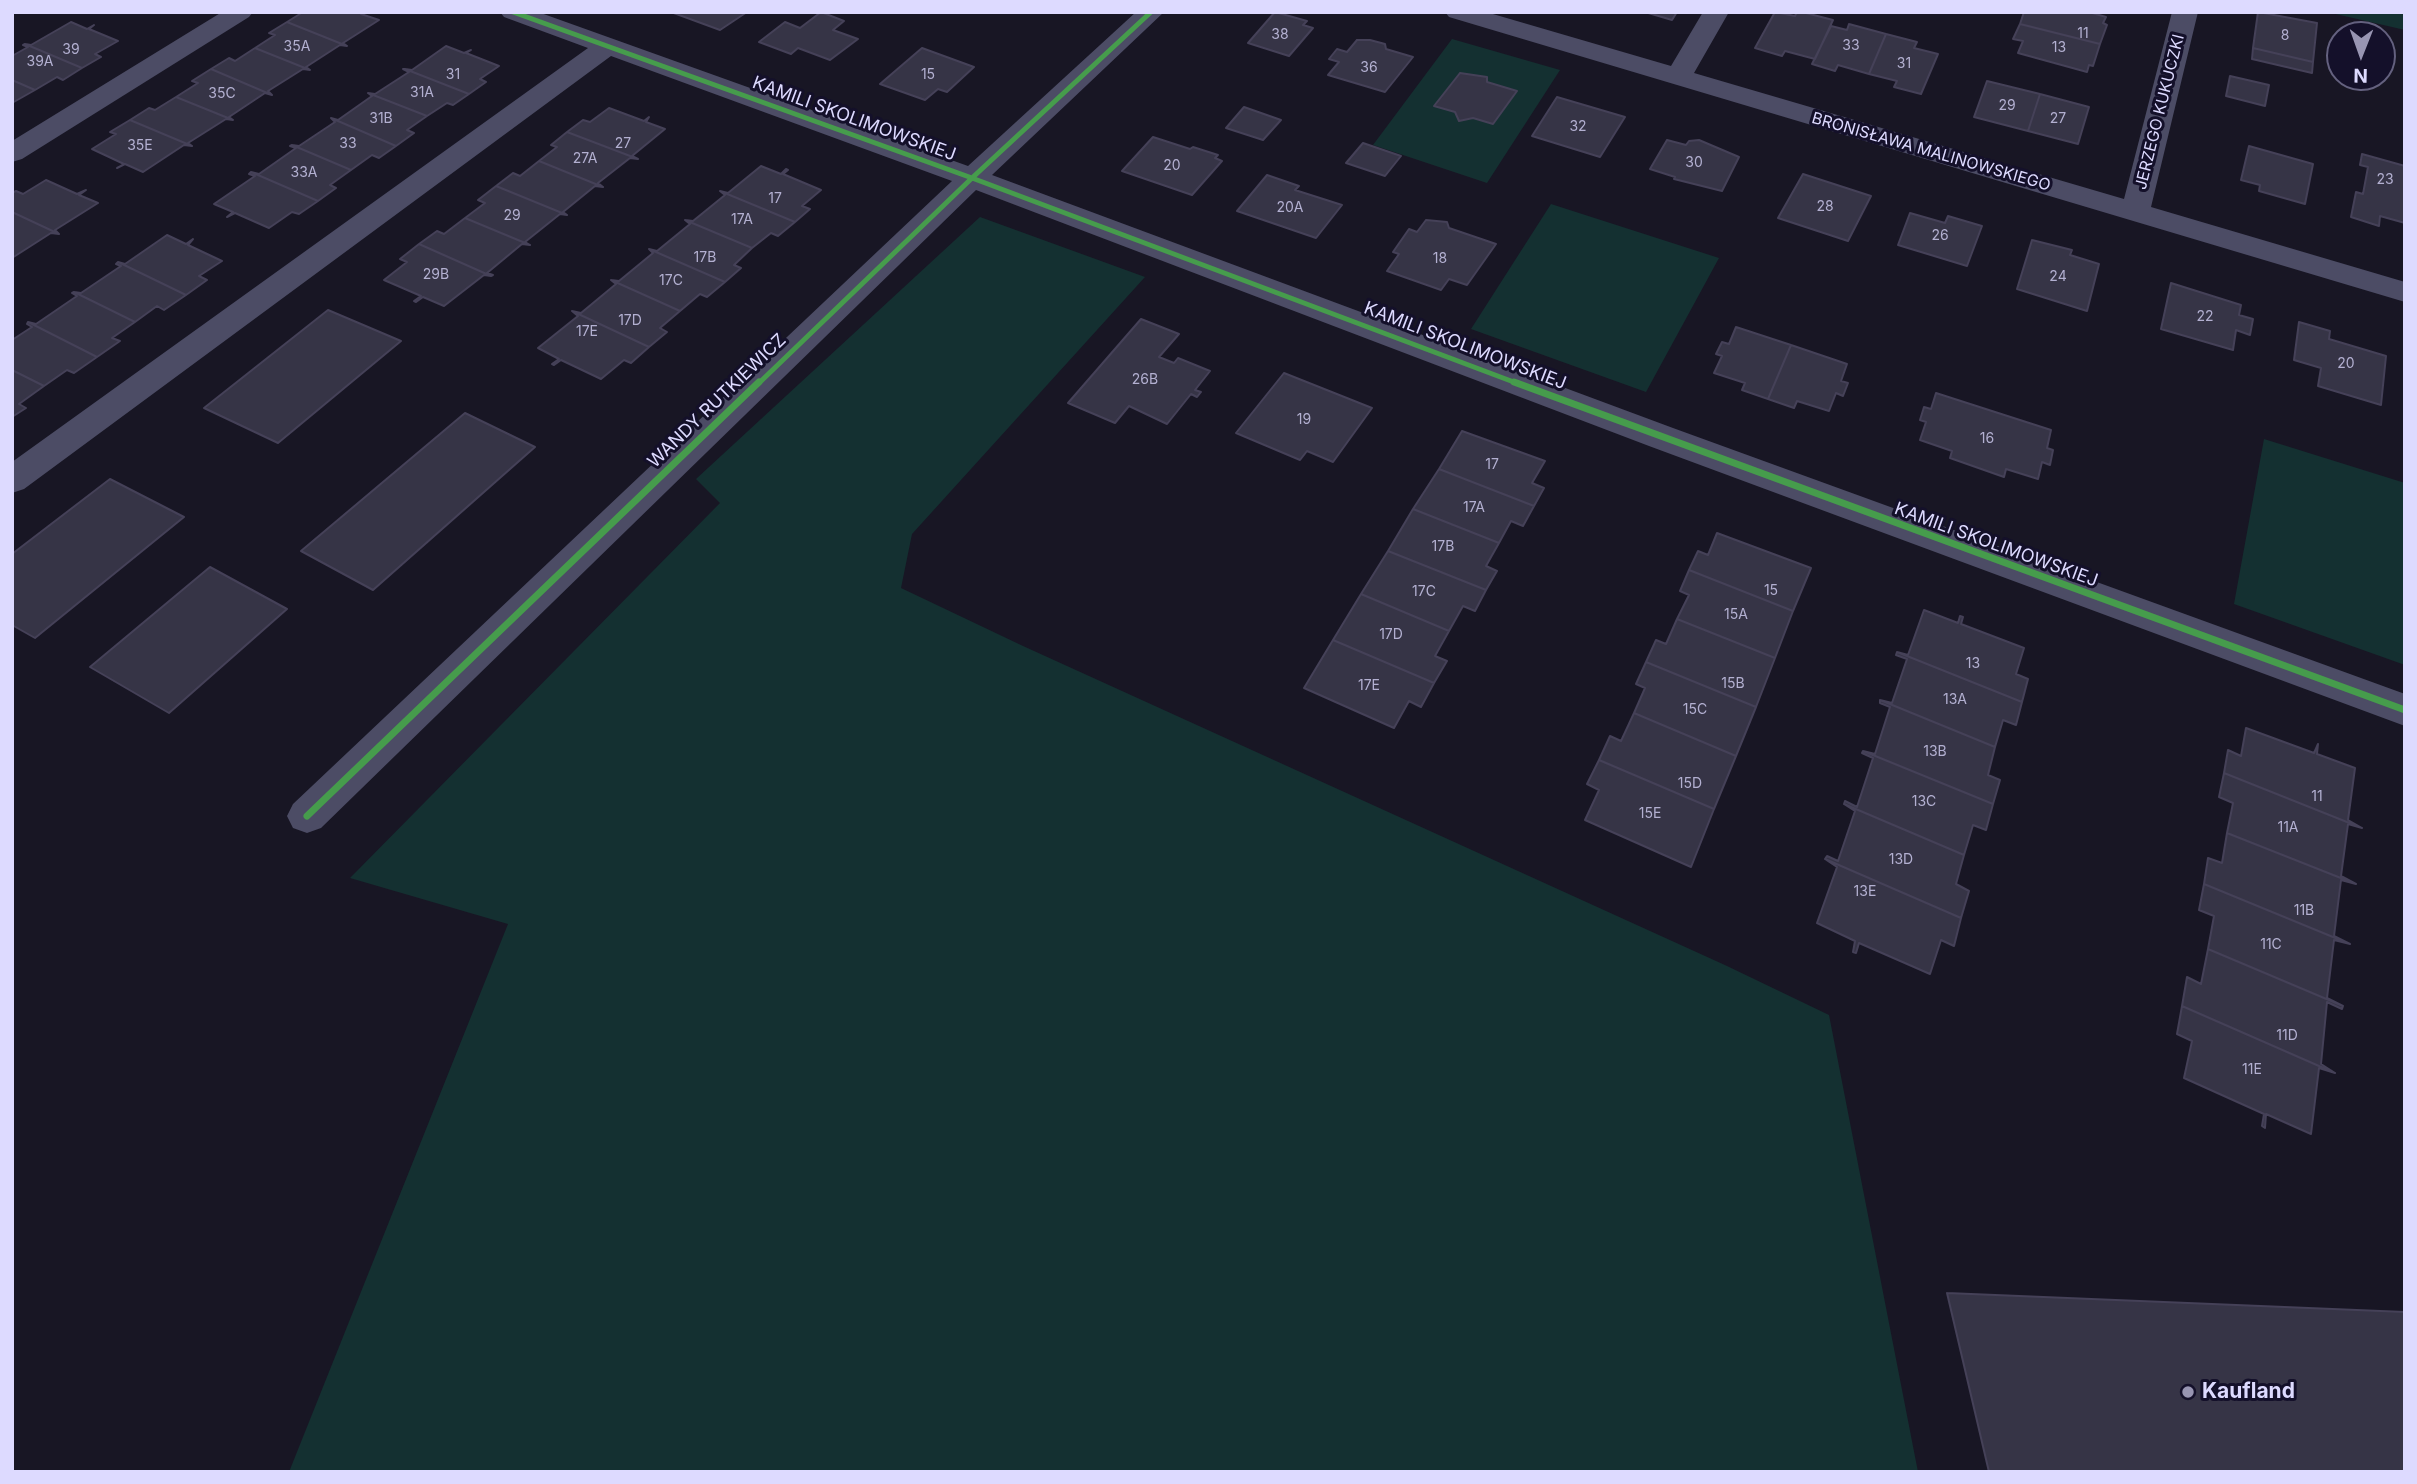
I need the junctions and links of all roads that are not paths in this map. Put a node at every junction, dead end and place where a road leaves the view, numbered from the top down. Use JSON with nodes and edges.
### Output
{"nodes":[{"id":1,"x":240,"y":12,"type":"edge"},
{"id":2,"x":513,"y":12,"type":"edge"},
{"id":3,"x":1151,"y":12,"type":"edge"},
{"id":4,"x":1458,"y":12,"type":"edge"},
{"id":5,"x":1716,"y":12,"type":"edge"},
{"id":6,"x":2185,"y":12,"type":"edge"},
{"id":7,"x":608,"y":46,"type":"junction"},
{"id":8,"x":1678,"y":78,"type":"junction"},
{"id":9,"x":12,"y":153,"type":"edge"},
{"id":10,"x":972,"y":178,"type":"junction"},
{"id":11,"x":2135,"y":212,"type":"junction"},
{"id":12,"x":2405,"y":292,"type":"edge"},
{"id":13,"x":12,"y":481,"type":"edge"},
{"id":14,"x":2405,"y":710,"type":"edge"},
{"id":15,"x":307,"y":816,"type":"dead end"}],
"edges":[{"from":1,"to":9,"type":"street"},
{"from":2,"to":7,"type":"street","name":"KAMILI SKOLIMOWSKIEJ"},
{"from":3,"to":10,"type":"street","name":"WANDY RUTKIEWICZ"},
{"from":4,"to":8,"type":"street","name":"BRONISŁAWA MALINOWSKIEGO"},
{"from":5,"to":8,"type":"street"},
{"from":6,"to":11,"type":"street","name":"JERZEGO KUKUCZKI"},
{"from":7,"to":10,"type":"street","name":"KAMILI SKOLIMOWSKIEJ"},
{"from":7,"to":13,"type":"street"},
{"from":8,"to":11,"type":"street","name":"BRONISŁAWA MALINOWSKIEGO"},
{"from":10,"to":14,"type":"street","name":"KAMILI SKOLIMOWSKIEJ"},
{"from":10,"to":15,"type":"street","name":"WANDY RUTKIEWICZ"},
{"from":11,"to":12,"type":"street","name":"BRONISŁAWA MALINOWSKIEGO"}]}
